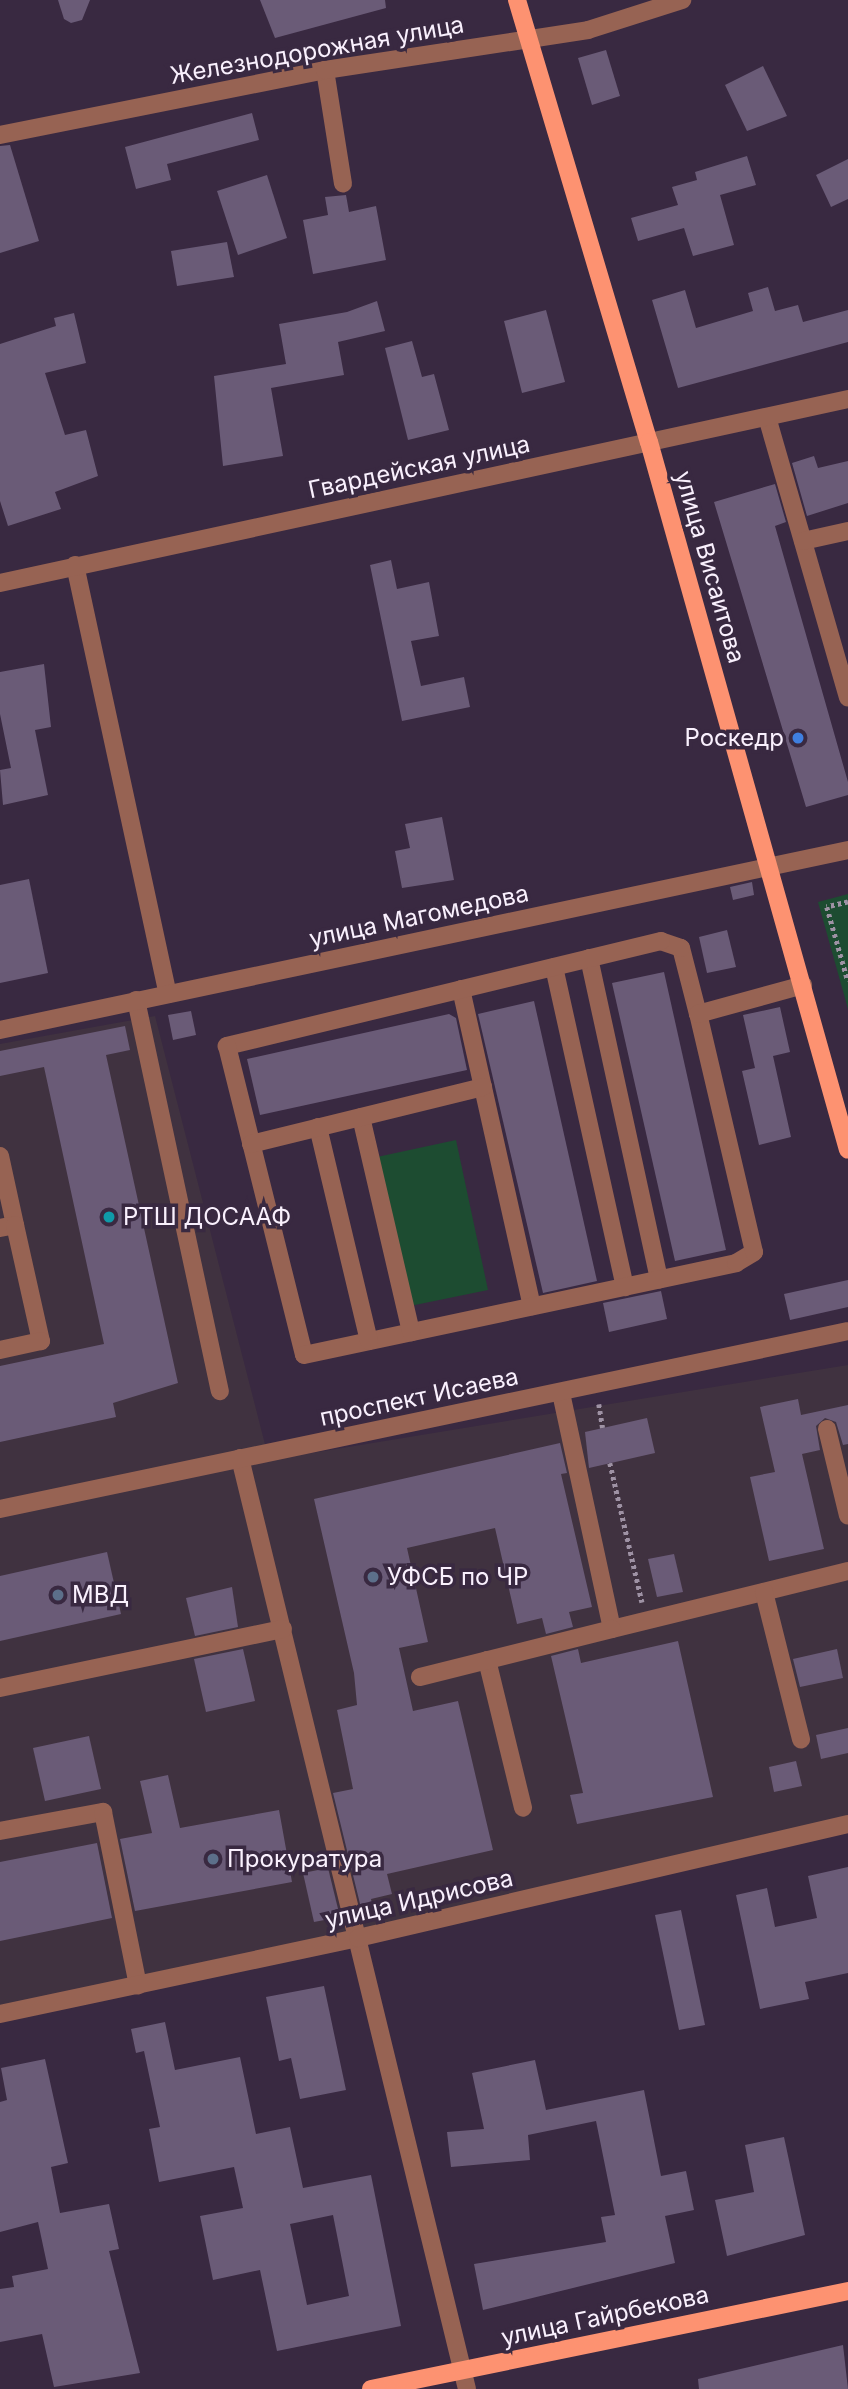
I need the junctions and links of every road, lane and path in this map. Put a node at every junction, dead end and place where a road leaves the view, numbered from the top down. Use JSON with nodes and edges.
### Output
{"nodes":[{"id":1,"x":517,"y":0,"type":"edge"},
{"id":2,"x":682,"y":0,"type":"edge"},
{"id":3,"x":529,"y":39,"type":"junction"},
{"id":4,"x":325,"y":70,"type":"junction"},
{"id":5,"x":0,"y":135,"type":"edge"},
{"id":6,"x":343,"y":184,"type":"dead end"},
{"id":7,"x":848,"y":399,"type":"edge"},
{"id":8,"x":767,"y":417,"type":"junction"},
{"id":9,"x":649,"y":442,"type":"junction"},
{"id":10,"x":848,"y":531,"type":"edge"},
{"id":11,"x":803,"y":541,"type":"junction"},
{"id":12,"x":75,"y":565,"type":"junction"},
{"id":13,"x":1,"y":581,"type":"edge"},
{"id":14,"x":848,"y":698,"type":"edge"},
{"id":15,"x":848,"y":850,"type":"edge"},
{"id":16,"x":769,"y":864,"type":"junction"},
{"id":17,"x":848,"y":902,"type":"edge"},
{"id":18,"x":848,"y":957,"type":"edge"},
{"id":19,"x":589,"y":958,"type":"junction"},
{"id":20,"x":842,"y":959,"type":"junction"},
{"id":21,"x":554,"y":967,"type":"junction"},
{"id":22,"x":848,"y":981,"type":"edge"},
{"id":23,"x":803,"y":985,"type":"junction"},
{"id":24,"x":461,"y":989,"type":"junction"},
{"id":25,"x":168,"y":994,"type":"junction"},
{"id":26,"x":136,"y":1000,"type":"junction"},
{"id":27,"x":698,"y":1014,"type":"junction"},
{"id":28,"x":0,"y":1030,"type":"edge"},
{"id":29,"x":483,"y":1087,"type":"junction"},
{"id":30,"x":360,"y":1117,"type":"junction"},
{"id":31,"x":318,"y":1128,"type":"junction"},
{"id":32,"x":251,"y":1144,"type":"junction"},
{"id":33,"x":848,"y":1150,"type":"edge"},
{"id":34,"x":0,"y":1156,"type":"edge"},
{"id":35,"x":8,"y":1227,"type":"edge"},
{"id":36,"x":659,"y":1279,"type":"junction"},
{"id":37,"x":625,"y":1287,"type":"junction"},
{"id":38,"x":532,"y":1306,"type":"junction"},
{"id":39,"x":848,"y":1331,"type":"edge"},
{"id":40,"x":411,"y":1332,"type":"junction"},
{"id":41,"x":369,"y":1341,"type":"junction"},
{"id":42,"x":0,"y":1350,"type":"edge"},
{"id":43,"x":220,"y":1391,"type":"dead end"},
{"id":44,"x":561,"y":1392,"type":"junction"},
{"id":45,"x":827,"y":1429,"type":"dead end"},
{"id":46,"x":240,"y":1458,"type":"junction"},
{"id":47,"x":610,"y":1463,"type":"dead end"},
{"id":48,"x":0,"y":1509,"type":"edge"},
{"id":49,"x":848,"y":1516,"type":"edge"},
{"id":50,"x":848,"y":1571,"type":"edge"},
{"id":51,"x":764,"y":1592,"type":"junction"},
{"id":52,"x":646,"y":1621,"type":"junction"},
{"id":53,"x":283,"y":1629,"type":"junction"},
{"id":54,"x":612,"y":1629,"type":"junction"},
{"id":55,"x":487,"y":1660,"type":"junction"},
{"id":56,"x":420,"y":1677,"type":"dead end"},
{"id":57,"x":0,"y":1688,"type":"edge"},
{"id":58,"x":801,"y":1739,"type":"dead end"},
{"id":59,"x":523,"y":1808,"type":"dead end"},
{"id":60,"x":848,"y":1824,"type":"edge"},
{"id":61,"x":0,"y":1831,"type":"edge"},
{"id":62,"x":359,"y":1938,"type":"junction"},
{"id":63,"x":138,"y":1985,"type":"junction"},
{"id":64,"x":0,"y":2014,"type":"edge"},
{"id":65,"x":848,"y":2291,"type":"edge"},
{"id":66,"x":463,"y":2370,"type":"junction"},
{"id":67,"x":371,"y":2389,"type":"edge"},
{"id":68,"x":467,"y":2389,"type":"edge"}],
"edges":[{"from":1,"to":3,"type":"main road","name":"улица Висаитова"},
{"from":2,"to":3,"type":"street","name":"Железнодорожная улица"},
{"from":3,"to":4,"type":"street","name":"Железнодорожная улица"},
{"from":3,"to":9,"type":"main road","name":"улица Висаитова"},
{"from":4,"to":5,"type":"street","name":"Железнодорожная улица"},
{"from":4,"to":6,"type":"street"},
{"from":7,"to":8,"type":"street","name":"Гвардейская улица"},
{"from":8,"to":9,"type":"street","name":"Гвардейская улица"},
{"from":8,"to":11,"type":"street"},
{"from":9,"to":12,"type":"street","name":"Гвардейская улица"},
{"from":9,"to":16,"type":"main road","name":"улица Висаитова"},
{"from":10,"to":11,"type":"street"},
{"from":11,"to":14,"type":"street"},
{"from":12,"to":13,"type":"street","name":"Гвардейская улица"},
{"from":12,"to":25,"type":"street"},
{"from":15,"to":16,"type":"street","name":"улица Магомедова"},
{"from":16,"to":23,"type":"main road","name":"улица Висаитова"},
{"from":16,"to":25,"type":"street","name":"улица Магомедова"},
{"from":17,"to":20,"type":"path"},
{"from":18,"to":20,"type":"path"},
{"from":19,"to":21,"type":"street"},
{"from":19,"to":27,"type":"street"},
{"from":19,"to":36,"type":"street"},
{"from":20,"to":22,"type":"path"},
{"from":21,"to":24,"type":"street"},
{"from":21,"to":37,"type":"street"},
{"from":23,"to":27,"type":"street"},
{"from":23,"to":33,"type":"main road","name":"улица Висаитова"},
{"from":24,"to":29,"type":"street"},
{"from":24,"to":32,"type":"street"},
{"from":25,"to":26,"type":"street","name":"улица Магомедова"},
{"from":26,"to":28,"type":"street","name":"улица Магомедова"},
{"from":26,"to":43,"type":"street"},
{"from":27,"to":36,"type":"street"},
{"from":29,"to":30,"type":"street"},
{"from":29,"to":38,"type":"street"},
{"from":30,"to":31,"type":"street"},
{"from":30,"to":40,"type":"street"},
{"from":31,"to":32,"type":"street"},
{"from":31,"to":41,"type":"street"},
{"from":32,"to":41,"type":"street"},
{"from":34,"to":35,"type":"street"},
{"from":35,"to":42,"type":"street"},
{"from":36,"to":37,"type":"street"},
{"from":37,"to":38,"type":"street"},
{"from":38,"to":40,"type":"street"},
{"from":39,"to":44,"type":"street","name":"проспект Исаева"},
{"from":40,"to":41,"type":"street"},
{"from":44,"to":46,"type":"street","name":"проспект Исаева"},
{"from":44,"to":54,"type":"street"},
{"from":45,"to":49,"type":"street"},
{"from":46,"to":48,"type":"street","name":"проспект Исаева"},
{"from":46,"to":53,"type":"street"},
{"from":47,"to":52,"type":"path"},
{"from":50,"to":51,"type":"street"},
{"from":51,"to":52,"type":"street"},
{"from":51,"to":58,"type":"street"},
{"from":52,"to":54,"type":"street"},
{"from":53,"to":57,"type":"street"},
{"from":53,"to":62,"type":"street"},
{"from":54,"to":55,"type":"street"},
{"from":55,"to":56,"type":"street"},
{"from":55,"to":59,"type":"street"},
{"from":60,"to":62,"type":"street","name":"улица Идрисова"},
{"from":61,"to":63,"type":"street"},
{"from":62,"to":63,"type":"street","name":"улица Идрисова"},
{"from":62,"to":66,"type":"street"},
{"from":63,"to":64,"type":"street","name":"улица Идрисова"},
{"from":65,"to":66,"type":"main road","name":"улица Гайрбекова"},
{"from":66,"to":67,"type":"main road","name":"улица Гайрбекова"},
{"from":66,"to":68,"type":"street"}]}
